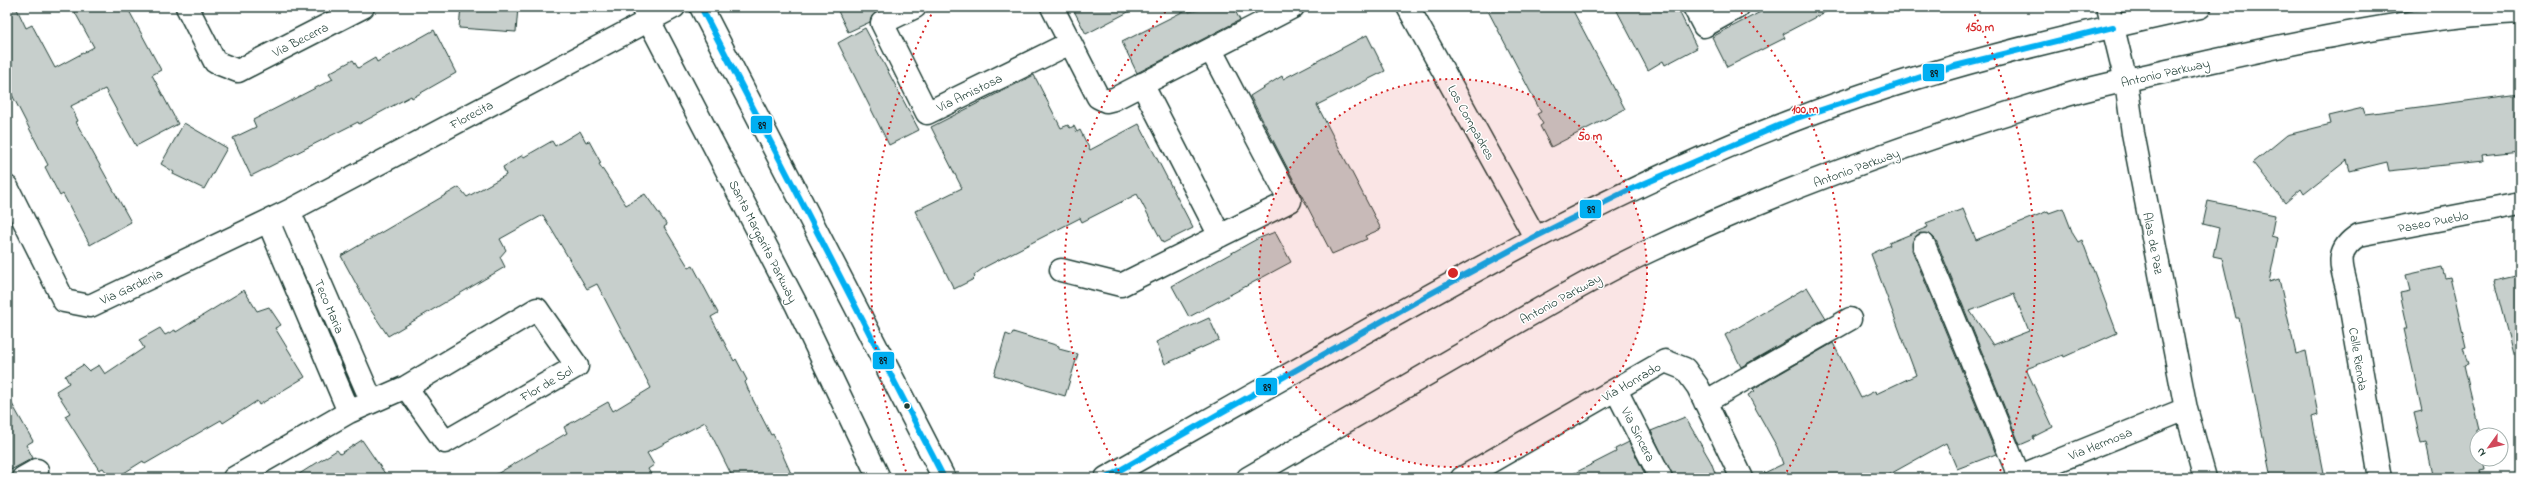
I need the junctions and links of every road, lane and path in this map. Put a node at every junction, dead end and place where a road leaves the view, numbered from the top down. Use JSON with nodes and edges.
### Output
{"nodes":[{"id":1,"x":186,"y":7,"type":"edge"},
{"id":2,"x":363,"y":7,"type":"edge"},
{"id":3,"x":674,"y":7,"type":"edge"},
{"id":4,"x":701,"y":7,"type":"edge"},
{"id":5,"x":915,"y":7,"type":"edge"},
{"id":6,"x":1052,"y":7,"type":"edge"},
{"id":7,"x":1293,"y":7,"type":"edge"},
{"id":8,"x":1408,"y":7,"type":"edge"},
{"id":9,"x":1694,"y":7,"type":"edge"},
{"id":10,"x":1738,"y":7,"type":"edge"},
{"id":11,"x":2200,"y":7,"type":"edge"},
{"id":12,"x":2520,"y":12,"type":"edge"},
{"id":13,"x":645,"y":13,"type":"edge"},
{"id":14,"x":2110,"y":17,"type":"edge"},
{"id":15,"x":1070,"y":43,"type":"junction"},
{"id":16,"x":1211,"y":50,"type":"junction"},
{"id":17,"x":2126,"y":81,"type":"junction"},
{"id":18,"x":1142,"y":84,"type":"junction"},
{"id":19,"x":7,"y":187,"type":"edge"},
{"id":20,"x":2520,"y":204,"type":"edge"},
{"id":21,"x":289,"y":211,"type":"junction"},
{"id":22,"x":268,"y":221,"type":"junction"},
{"id":23,"x":1220,"y":236,"type":"junction"},
{"id":24,"x":1535,"y":237,"type":"junction"},
{"id":25,"x":2347,"y":242,"type":"joint"},
{"id":26,"x":1924,"y":245,"type":"dead end"},
{"id":27,"x":1061,"y":270,"type":"dead end"},
{"id":28,"x":1850,"y":319,"type":"dead end"},
{"id":29,"x":406,"y":387,"type":"junction"},
{"id":30,"x":1616,"y":390,"type":"junction"},
{"id":31,"x":372,"y":402,"type":"junction"},
{"id":32,"x":1705,"y":402,"type":"junction"},
{"id":33,"x":2186,"y":409,"type":"junction"},
{"id":34,"x":349,"y":412,"type":"junction"},
{"id":35,"x":2017,"y":477,"type":"edge"},
{"id":36,"x":234,"y":478,"type":"edge"},
{"id":37,"x":879,"y":478,"type":"edge"},
{"id":38,"x":944,"y":478,"type":"edge"},
{"id":39,"x":1106,"y":478,"type":"edge"},
{"id":40,"x":1248,"y":478,"type":"edge"},
{"id":41,"x":1462,"y":478,"type":"edge"},
{"id":42,"x":1661,"y":478,"type":"edge"},
{"id":43,"x":1742,"y":478,"type":"edge"},
{"id":44,"x":2205,"y":478,"type":"edge"},
{"id":45,"x":2380,"y":478,"type":"edge"}],
"edges":[{"from":1,"to":2,"type":"street","name":"Via Becerra"},
{"from":3,"to":13,"type":"street","name":"Florecita"},
{"from":4,"to":38,"type":"street"},
{"from":5,"to":15,"type":"street","name":"Via Amistosa"},
{"from":6,"to":15,"type":"street"},
{"from":7,"to":16,"type":"street"},
{"from":8,"to":24,"type":"street","name":"Los Compadres"},
{"from":9,"to":10,"type":"street"},
{"from":11,"to":14,"type":"street"},
{"from":12,"to":17,"type":"street","name":"Antonio Parkway"},
{"from":13,"to":21,"type":"street","name":"Florecita"},
{"from":13,"to":37,"type":"street","name":"Santa Margarita Parkway"},
{"from":14,"to":17,"type":"street","name":"Alas de Paz"},
{"from":14,"to":24,"type":"street"},
{"from":15,"to":18,"type":"street"},
{"from":16,"to":18,"type":"street"},
{"from":16,"to":23,"type":"street"},
{"from":17,"to":33,"type":"street","name":"Alas de Paz"},
{"from":17,"to":40,"type":"street","name":"Antonio Parkway"},
{"from":18,"to":23,"type":"street"},
{"from":19,"to":22,"type":"street","name":"Via Gardenia"},
{"from":20,"to":25,"type":"street","name":"Paseo Pueblo"},
{"from":21,"to":22,"type":"street","name":"Florecita"},
{"from":21,"to":31,"type":"street","name":"Teco Maria"},
{"from":22,"to":34,"type":"street","name":"Teco Maria"},
{"from":23,"to":27,"type":"street"},
{"from":24,"to":39,"type":"street"},
{"from":25,"to":45,"type":"street","name":"Calle Rienda"},
{"from":26,"to":35,"type":"street"},
{"from":28,"to":32,"type":"street"},
{"from":29,"to":29,"type":"street","name":"Flor de Sol"},
{"from":29,"to":31,"type":"street","name":"Flor de Sol"},
{"from":30,"to":32,"type":"street","name":"Via Honrado"},
{"from":30,"to":41,"type":"street","name":"Via Honrado"},
{"from":30,"to":42,"type":"street","name":"Via Sincera"},
{"from":31,"to":34,"type":"street","name":"Flor de Sol"},
{"from":32,"to":43,"type":"street"},
{"from":33,"to":35,"type":"street","name":"Via Hermosa"},
{"from":33,"to":44,"type":"street","name":"Alas de Paz"},
{"from":34,"to":36,"type":"street","name":"Flor de Sol"}]}
